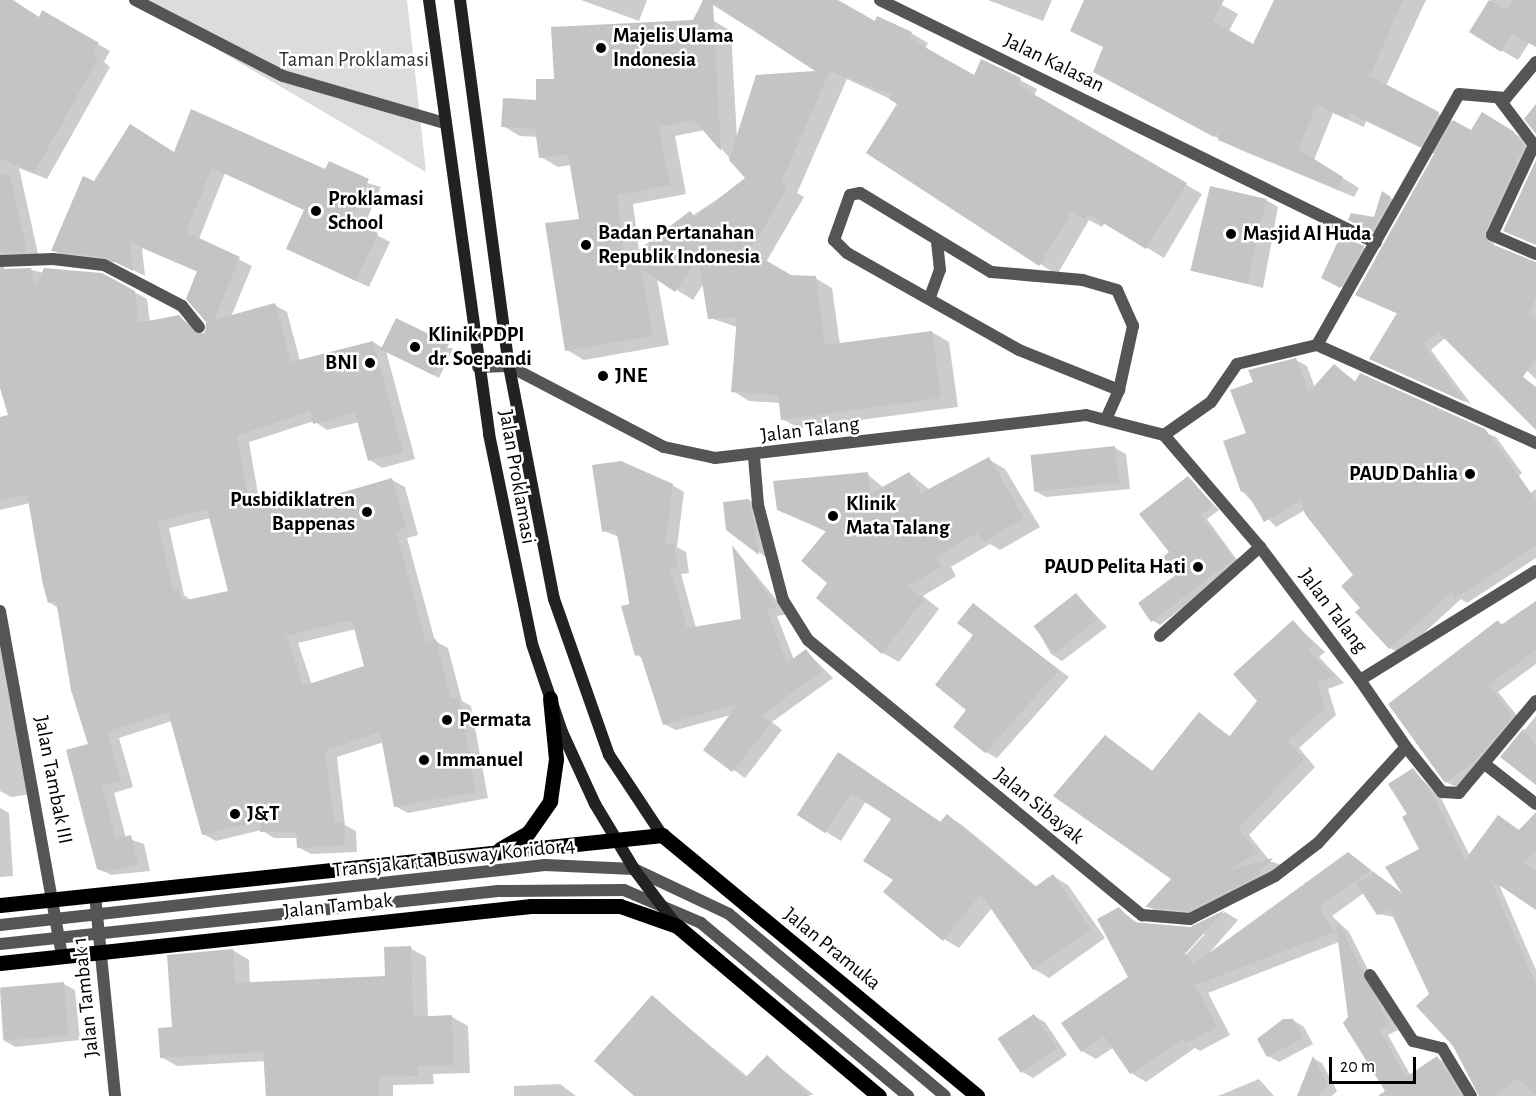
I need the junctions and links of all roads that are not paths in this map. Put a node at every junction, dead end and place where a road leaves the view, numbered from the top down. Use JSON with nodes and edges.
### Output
{"nodes":[{"id":1,"x":135,"y":0,"type":"edge"},
{"id":2,"x":429,"y":0,"type":"edge"},
{"id":3,"x":460,"y":0,"type":"edge"},
{"id":4,"x":880,"y":0,"type":"edge"},
{"id":5,"x":1536,"y":62,"type":"edge"},
{"id":6,"x":1500,"y":100,"type":"junction"},
{"id":7,"x":445,"y":123,"type":"junction"},
{"id":8,"x":937,"y":241,"type":"junction"},
{"id":9,"x":1376,"y":243,"type":"junction"},
{"id":10,"x":1536,"y":254,"type":"edge"},
{"id":11,"x":0,"y":261,"type":"edge"},
{"id":12,"x":930,"y":297,"type":"junction"},
{"id":13,"x":199,"y":327,"type":"dead end"},
{"id":14,"x":1317,"y":345,"type":"junction"},
{"id":15,"x":509,"y":366,"type":"junction"},
{"id":16,"x":478,"y":367,"type":"junction"},
{"id":17,"x":1119,"y":390,"type":"junction"},
{"id":18,"x":1107,"y":417,"type":"junction"},
{"id":19,"x":1164,"y":435,"type":"junction"},
{"id":20,"x":1536,"y":443,"type":"edge"},
{"id":21,"x":754,"y":457,"type":"junction"},
{"id":22,"x":1260,"y":547,"type":"junction"},
{"id":23,"x":1536,"y":571,"type":"edge"},
{"id":24,"x":0,"y":611,"type":"edge"},
{"id":25,"x":1160,"y":636,"type":"dead end"},
{"id":26,"x":1360,"y":680,"type":"junction"},
{"id":27,"x":550,"y":698,"type":"junction"},
{"id":28,"x":1536,"y":701,"type":"edge"},
{"id":29,"x":1406,"y":747,"type":"junction"},
{"id":30,"x":1486,"y":765,"type":"junction"},
{"id":31,"x":1536,"y":804,"type":"edge"},
{"id":32,"x":662,"y":835,"type":"junction"},
{"id":33,"x":616,"y":839,"type":"junction"},
{"id":34,"x":483,"y":856,"type":"junction"},
{"id":35,"x":634,"y":869,"type":"junction"},
{"id":36,"x":95,"y":895,"type":"junction"},
{"id":37,"x":654,"y":899,"type":"junction"},
{"id":38,"x":54,"y":900,"type":"junction"},
{"id":39,"x":0,"y":905,"type":"edge"},
{"id":40,"x":97,"y":914,"type":"junction"},
{"id":41,"x":56,"y":918,"type":"junction"},
{"id":42,"x":0,"y":925,"type":"edge"},
{"id":43,"x":677,"y":926,"type":"junction"},
{"id":44,"x":99,"y":934,"type":"junction"},
{"id":45,"x":58,"y":938,"type":"junction"},
{"id":46,"x":0,"y":944,"type":"edge"},
{"id":47,"x":101,"y":953,"type":"junction"},
{"id":48,"x":62,"y":956,"type":"junction"},
{"id":49,"x":0,"y":963,"type":"edge"},
{"id":50,"x":1370,"y":975,"type":"dead end"},
{"id":51,"x":116,"y":1096,"type":"edge"},
{"id":52,"x":879,"y":1096,"type":"edge"},
{"id":53,"x":908,"y":1096,"type":"edge"},
{"id":54,"x":945,"y":1096,"type":"edge"},
{"id":55,"x":977,"y":1096,"type":"edge"},
{"id":56,"x":1471,"y":1096,"type":"edge"}],
"edges":[{"from":1,"to":7,"type":"street"},
{"from":2,"to":7,"type":"main road","name":"Jalan Proklamasi"},
{"from":3,"to":15,"type":"main road","name":"Jalan Proklamasi"},
{"from":4,"to":9,"type":"street","name":"Jalan Kalasan"},
{"from":5,"to":6,"type":"street"},
{"from":6,"to":9,"type":"street"},
{"from":6,"to":10,"type":"street"},
{"from":7,"to":16,"type":"main road","name":"Jalan Proklamasi"},
{"from":8,"to":12,"type":"street"},
{"from":8,"to":12,"type":"street"},
{"from":8,"to":17,"type":"street"},
{"from":9,"to":14,"type":"street"},
{"from":11,"to":13,"type":"street"},
{"from":12,"to":17,"type":"street"},
{"from":14,"to":19,"type":"street"},
{"from":14,"to":20,"type":"street"},
{"from":15,"to":16,"type":"street","name":"Jalan Talang"},
{"from":15,"to":21,"type":"street","name":"Jalan Talang"},
{"from":15,"to":32,"type":"main road","name":"Jalan Proklamasi"},
{"from":16,"to":27,"type":"main road","name":"Jalan Proklamasi"},
{"from":17,"to":18,"type":"street"},
{"from":18,"to":19,"type":"street","name":"Jalan Talang"},
{"from":18,"to":21,"type":"street","name":"Jalan Talang"},
{"from":19,"to":22,"type":"street","name":"Jalan Talang"},
{"from":21,"to":29,"type":"street","name":"Jalan Sibayak"},
{"from":22,"to":25,"type":"street"},
{"from":22,"to":26,"type":"street","name":"Jalan Talang"},
{"from":23,"to":26,"type":"street","name":"Jalan Talang"},
{"from":24,"to":38,"type":"street","name":"Jalan Tambak III"},
{"from":26,"to":29,"type":"street"},
{"from":27,"to":33,"type":"main road","name":"Jalan Proklamasi"},
{"from":27,"to":34,"type":"main road"},
{"from":28,"to":30,"type":"street"},
{"from":29,"to":30,"type":"street"},
{"from":30,"to":31,"type":"street"},
{"from":32,"to":33,"type":"main road","name":"Jalan Tambak"},
{"from":32,"to":55,"type":"main road","name":"Jalan Pramuka"},
{"from":33,"to":34,"type":"main road","name":"Jalan Tambak"},
{"from":33,"to":35,"type":"main road","name":"Jalan Proklamasi"},
{"from":34,"to":36,"type":"main road","name":"Jalan Tambak"},
{"from":35,"to":37,"type":"main road","name":"Jalan Proklamasi"},
{"from":35,"to":40,"type":"street","name":"Transjakarta Busway Koridor 4"},
{"from":35,"to":54,"type":"street","name":"Transjakarta Busway Koridor 4"},
{"from":36,"to":38,"type":"main road","name":"Jalan Tambak"},
{"from":36,"to":40,"type":"street","name":"Jalan Tambak 1"},
{"from":37,"to":43,"type":"main road","name":"Jalan Proklamasi"},
{"from":37,"to":44,"type":"street","name":"Transjakarta Busway Koridor 4"},
{"from":37,"to":53,"type":"street","name":"Transjakarta Busway Koridor 4"},
{"from":38,"to":39,"type":"main road","name":"Jalan Tambak"},
{"from":38,"to":41,"type":"street","name":"Jalan Tambak III"},
{"from":40,"to":41,"type":"street","name":"Transjakarta Busway Koridor 4"},
{"from":40,"to":44,"type":"street","name":"Jalan Tambak 1"},
{"from":41,"to":42,"type":"street","name":"Transjakarta Busway Koridor 4"},
{"from":41,"to":45,"type":"street","name":"Jalan Tambak III"},
{"from":43,"to":47,"type":"main road","name":"Jalan Tambak"},
{"from":43,"to":52,"type":"main road","name":"Jalan Tambak"},
{"from":44,"to":45,"type":"street","name":"Transjakarta Busway Koridor 4"},
{"from":44,"to":47,"type":"street","name":"Jalan Tambak 1"},
{"from":45,"to":46,"type":"street","name":"Transjakarta Busway Koridor 4"},
{"from":45,"to":48,"type":"street","name":"Jalan Tambak III"},
{"from":47,"to":48,"type":"main road","name":"Jalan Tambak"},
{"from":47,"to":51,"type":"street","name":"Jalan Tambak 1"},
{"from":48,"to":49,"type":"main road","name":"Jalan Tambak"},
{"from":50,"to":56,"type":"street"}]}
